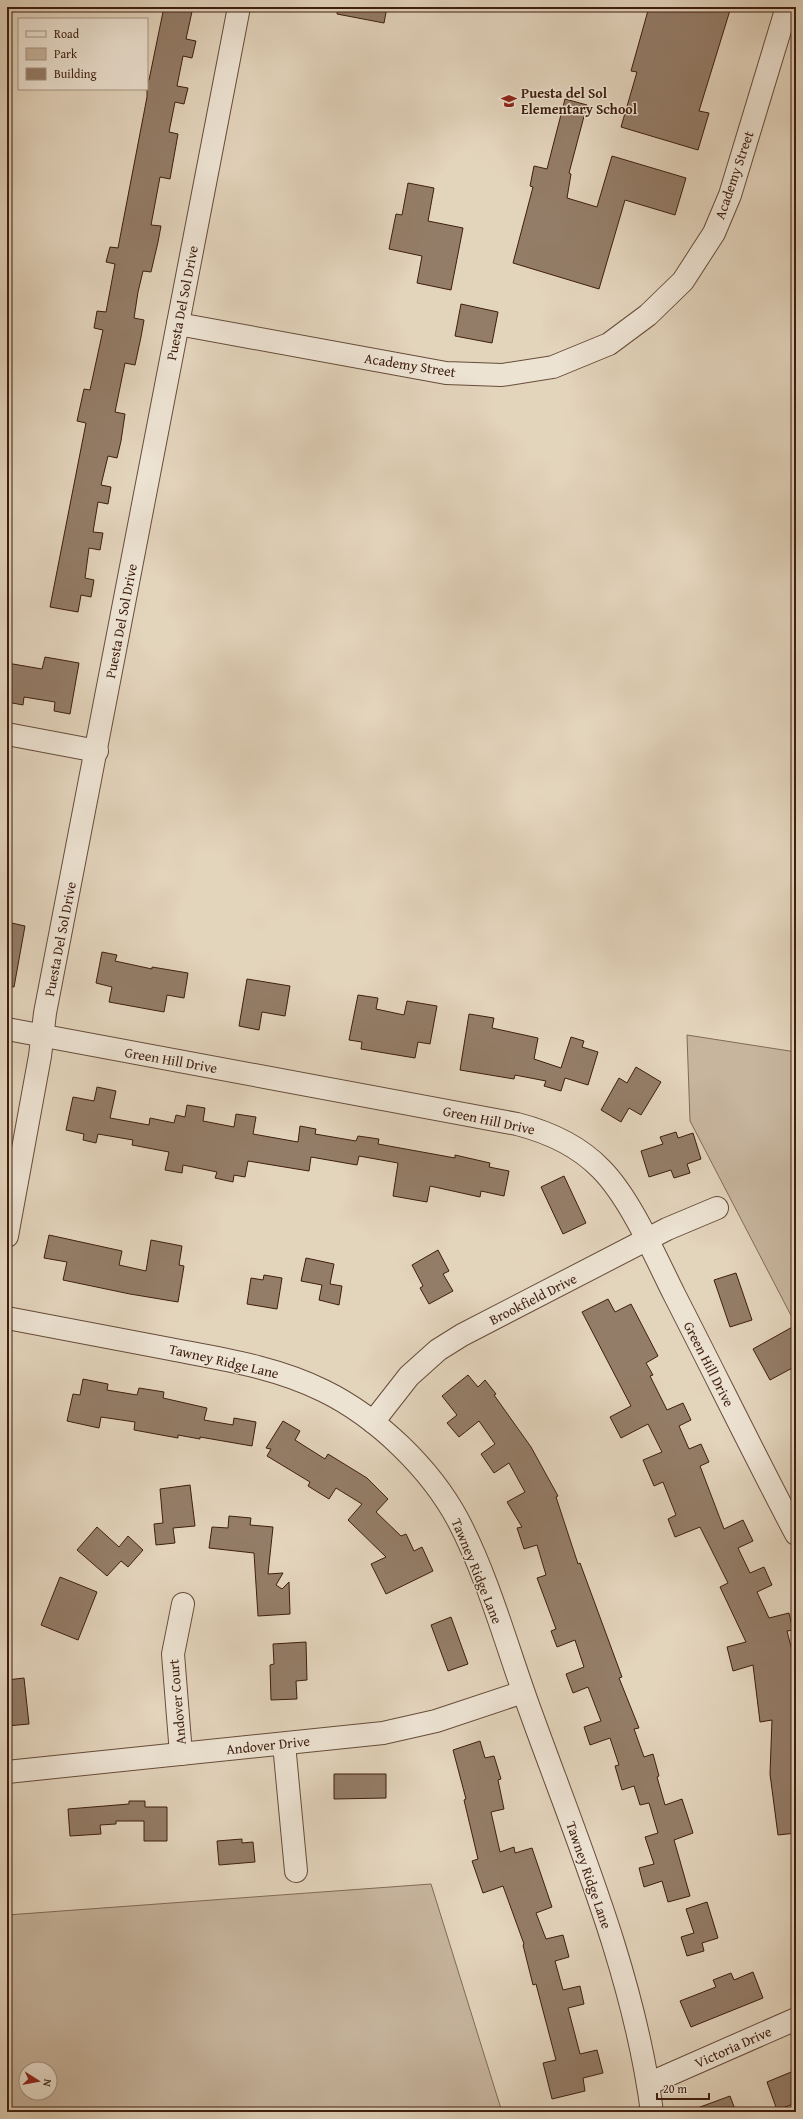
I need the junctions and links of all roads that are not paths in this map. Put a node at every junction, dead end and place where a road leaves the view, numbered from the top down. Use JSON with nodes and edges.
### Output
{"nodes":[{"id":1,"x":239,"y":7,"type":"edge"},
{"id":2,"x":786,"y":7,"type":"edge"},
{"id":3,"x":178,"y":324,"type":"junction"},
{"id":4,"x":7,"y":734,"type":"edge"},
{"id":5,"x":97,"y":751,"type":"junction"},
{"id":6,"x":7,"y":1029,"type":"edge"},
{"id":7,"x":42,"y":1036,"type":"junction"},
{"id":8,"x":13,"y":1171,"type":"edge"},
{"id":9,"x":717,"y":1208,"type":"dead end"},
{"id":10,"x":7,"y":1236,"type":"edge"},
{"id":11,"x":647,"y":1241,"type":"junction"},
{"id":12,"x":7,"y":1318,"type":"edge"},
{"id":13,"x":373,"y":1422,"type":"junction"},
{"id":14,"x":794,"y":1524,"type":"edge"},
{"id":15,"x":183,"y":1604,"type":"dead end"},
{"id":16,"x":523,"y":1692,"type":"junction"},
{"id":17,"x":284,"y":1744,"type":"junction"},
{"id":18,"x":181,"y":1754,"type":"junction"},
{"id":19,"x":7,"y":1772,"type":"edge"},
{"id":20,"x":296,"y":1871,"type":"dead end"},
{"id":21,"x":796,"y":2020,"type":"edge"},
{"id":22,"x":648,"y":2084,"type":"junction"},
{"id":23,"x":652,"y":2112,"type":"edge"}],
"edges":[{"from":1,"to":3,"type":"street","name":"Puesta Del Sol Drive"},
{"from":2,"to":3,"type":"street","name":"Academy Street"},
{"from":3,"to":5,"type":"street","name":"Puesta Del Sol Drive"},
{"from":4,"to":5,"type":"street"},
{"from":5,"to":7,"type":"street","name":"Puesta Del Sol Drive"},
{"from":6,"to":7,"type":"street","name":"Green Hill Drive"},
{"from":7,"to":8,"type":"street","name":"Puesta Del Sol Drive"},
{"from":7,"to":11,"type":"street","name":"Green Hill Drive"},
{"from":8,"to":10,"type":"street","name":"Puesta Del Sol Drive"},
{"from":9,"to":11,"type":"street","name":"Brookfield Drive"},
{"from":11,"to":13,"type":"street","name":"Brookfield Drive"},
{"from":11,"to":14,"type":"street","name":"Green Hill Drive"},
{"from":12,"to":13,"type":"street","name":"Tawney Ridge Lane"},
{"from":13,"to":16,"type":"street","name":"Tawney Ridge Lane"},
{"from":15,"to":18,"type":"street","name":"Andover Court"},
{"from":16,"to":17,"type":"street","name":"Andover Drive"},
{"from":16,"to":22,"type":"street","name":"Tawney Ridge Lane"},
{"from":17,"to":18,"type":"street","name":"Andover Drive"},
{"from":17,"to":20,"type":"street"},
{"from":18,"to":19,"type":"street","name":"Andover Drive"},
{"from":21,"to":22,"type":"street","name":"Victoria Drive"},
{"from":22,"to":23,"type":"street","name":"Tawney Ridge Lane"}]}
